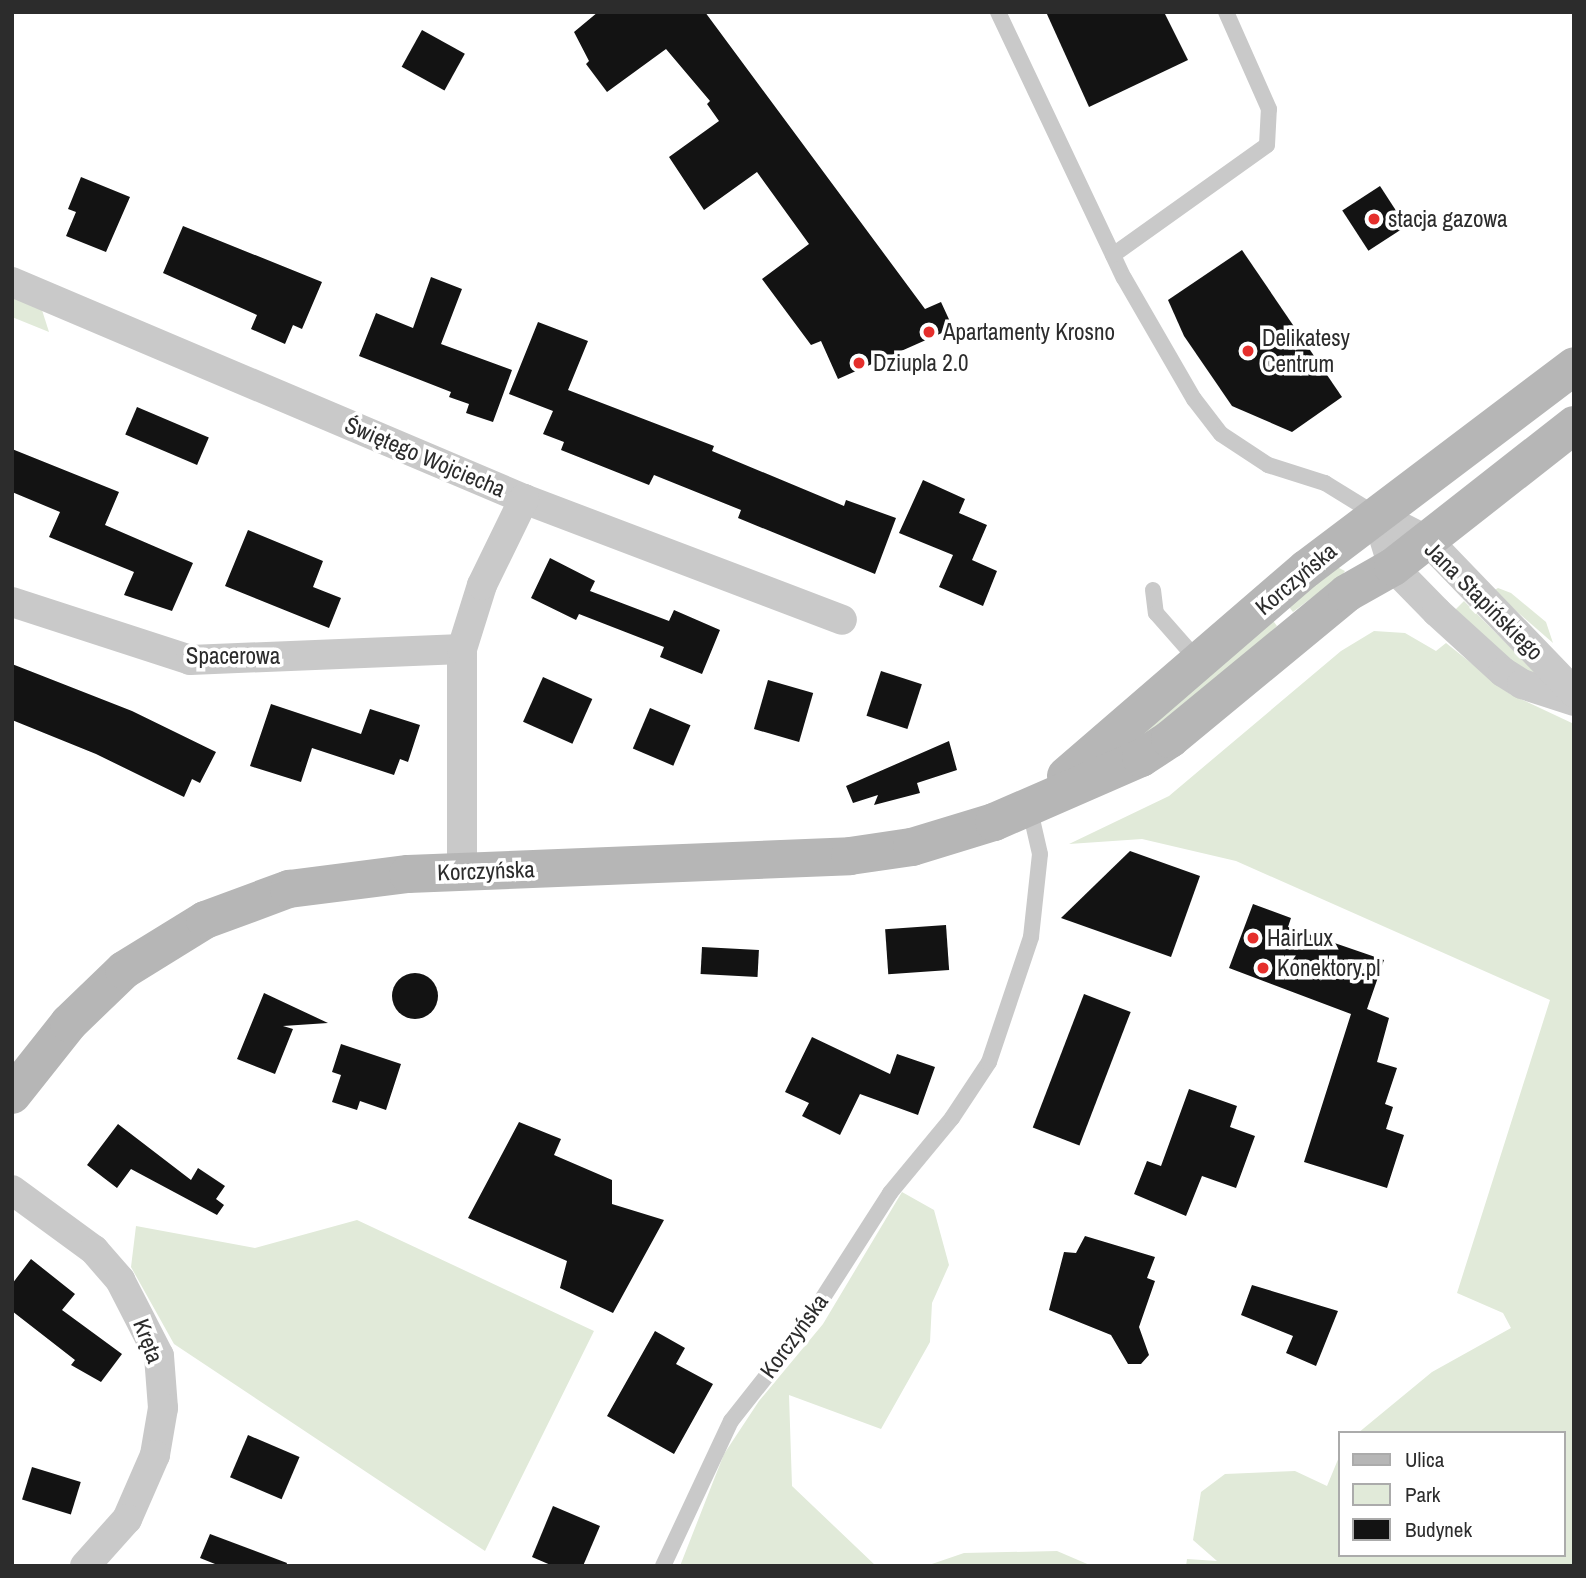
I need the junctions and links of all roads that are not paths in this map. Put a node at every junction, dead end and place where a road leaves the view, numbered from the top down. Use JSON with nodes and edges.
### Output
{"nodes":[{"id":1,"x":998,"y":12,"type":"edge"},
{"id":2,"x":1226,"y":12,"type":"edge"},
{"id":3,"x":1113,"y":255,"type":"junction"},
{"id":4,"x":12,"y":282,"type":"edge"},
{"id":5,"x":1574,"y":366,"type":"edge"},
{"id":6,"x":1574,"y":425,"type":"edge"},
{"id":7,"x":524,"y":499,"type":"junction"},
{"id":8,"x":1377,"y":515,"type":"junction"},
{"id":9,"x":1428,"y":541,"type":"junction"},
{"id":10,"x":1393,"y":567,"type":"junction"},
{"id":11,"x":1153,"y":590,"type":"dead end"},
{"id":12,"x":12,"y":602,"type":"edge"},
{"id":13,"x":842,"y":620,"type":"dead end"},
{"id":14,"x":462,"y":649,"type":"junction"},
{"id":15,"x":1199,"y":662,"type":"junction"},
{"id":16,"x":1574,"y":692,"type":"edge"},
{"id":17,"x":1574,"y":701,"type":"edge"},
{"id":18,"x":1029,"y":806,"type":"junction"},
{"id":19,"x":462,"y":871,"type":"junction"},
{"id":20,"x":12,"y":1095,"type":"edge"},
{"id":21,"x":12,"y":1190,"type":"edge"},
{"id":22,"x":85,"y":1566,"type":"edge"},
{"id":23,"x":663,"y":1566,"type":"edge"}],
"edges":[{"from":1,"to":3,"type":"lane"},
{"from":2,"to":3,"type":"lane"},
{"from":3,"to":8,"type":"lane"},
{"from":4,"to":7,"type":"street","name":"Świętego Wojciecha"},
{"from":5,"to":8,"type":"main road","name":"Korczyńska"},
{"from":6,"to":9,"type":"main road","name":"Korczyńska"},
{"from":7,"to":13,"type":"street","name":"Świętego Wojciecha"},
{"from":7,"to":14,"type":"street"},
{"from":8,"to":9,"type":"street","name":"Jana Stapińskiego"},
{"from":8,"to":10,"type":"street","name":"Jana Stapińskiego"},
{"from":8,"to":15,"type":"main road","name":"Korczyńska"},
{"from":9,"to":10,"type":"main road","name":"Korczyńska"},
{"from":9,"to":16,"type":"street","name":"Jana Stapińskiego"},
{"from":10,"to":17,"type":"street","name":"Jana Stapińskiego"},
{"from":10,"to":18,"type":"main road","name":"Korczyńska"},
{"from":11,"to":15,"type":"lane"},
{"from":12,"to":14,"type":"street","name":"Spacerowa"},
{"from":14,"to":19,"type":"street"},
{"from":15,"to":18,"type":"main road","name":"Korczyńska"},
{"from":18,"to":19,"type":"main road","name":"Korczyńska"},
{"from":18,"to":23,"type":"lane","name":"Korczyńska"},
{"from":19,"to":20,"type":"main road","name":"Korczyńska"},
{"from":21,"to":22,"type":"street","name":"Kręta"}]}
